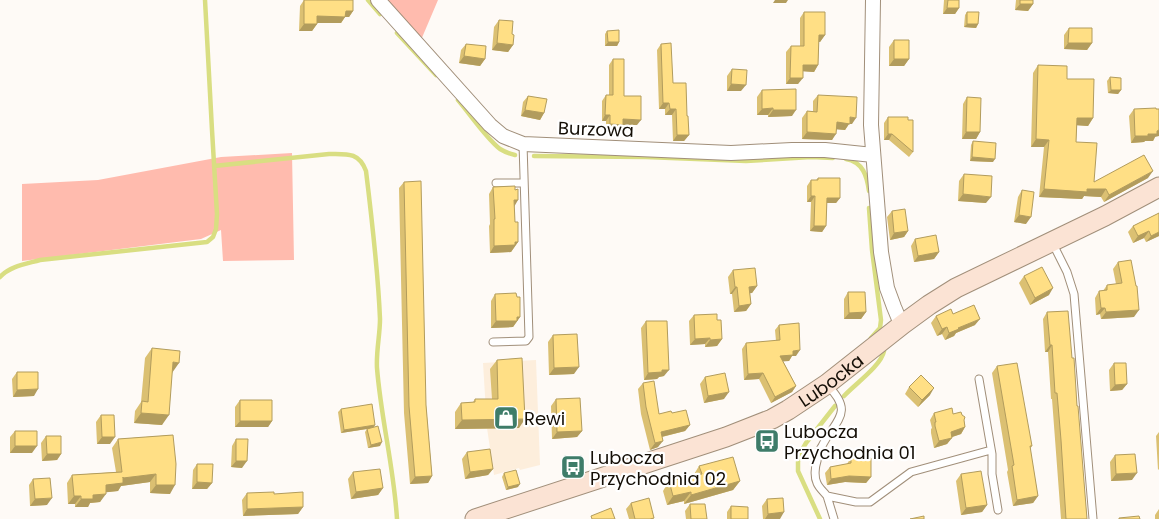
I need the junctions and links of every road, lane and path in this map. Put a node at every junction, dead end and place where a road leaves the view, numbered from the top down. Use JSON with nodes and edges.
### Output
{"nodes":[{"id":1,"x":378,"y":0,"type":"edge"},
{"id":2,"x":873,"y":0,"type":"edge"},
{"id":3,"x":523,"y":144,"type":"junction"},
{"id":4,"x":873,"y":155,"type":"junction"},
{"id":5,"x":496,"y":183,"type":"dead end"},
{"id":6,"x":524,"y":183,"type":"junction"},
{"id":7,"x":1159,"y":187,"type":"edge"},
{"id":8,"x":1052,"y":242,"type":"junction"},
{"id":9,"x":903,"y":324,"type":"junction"},
{"id":10,"x":493,"y":342,"type":"dead end"},
{"id":11,"x":979,"y":379,"type":"dead end"},
{"id":12,"x":827,"y":384,"type":"junction"},
{"id":13,"x":991,"y":450,"type":"junction"},
{"id":14,"x":827,"y":496,"type":"junction"},
{"id":15,"x":998,"y":510,"type":"dead end"},
{"id":16,"x":475,"y":519,"type":"edge"},
{"id":17,"x":834,"y":519,"type":"edge"},
{"id":18,"x":1093,"y":519,"type":"edge"}],
"edges":[{"from":1,"to":3,"type":"street","name":"Burzowa"},
{"from":2,"to":4,"type":"street"},
{"from":3,"to":4,"type":"street","name":"Burzowa"},
{"from":3,"to":6,"type":"lane"},
{"from":4,"to":9,"type":"street"},
{"from":5,"to":6,"type":"lane"},
{"from":6,"to":10,"type":"lane"},
{"from":7,"to":8,"type":"street","name":"Lubocka"},
{"from":8,"to":9,"type":"street","name":"Lubocka"},
{"from":8,"to":18,"type":"lane"},
{"from":9,"to":12,"type":"street","name":"Lubocka"},
{"from":11,"to":13,"type":"lane"},
{"from":12,"to":14,"type":"lane"},
{"from":12,"to":16,"type":"street","name":"Lubocka"},
{"from":13,"to":14,"type":"lane"},
{"from":13,"to":15,"type":"lane"},
{"from":14,"to":17,"type":"lane"}]}
